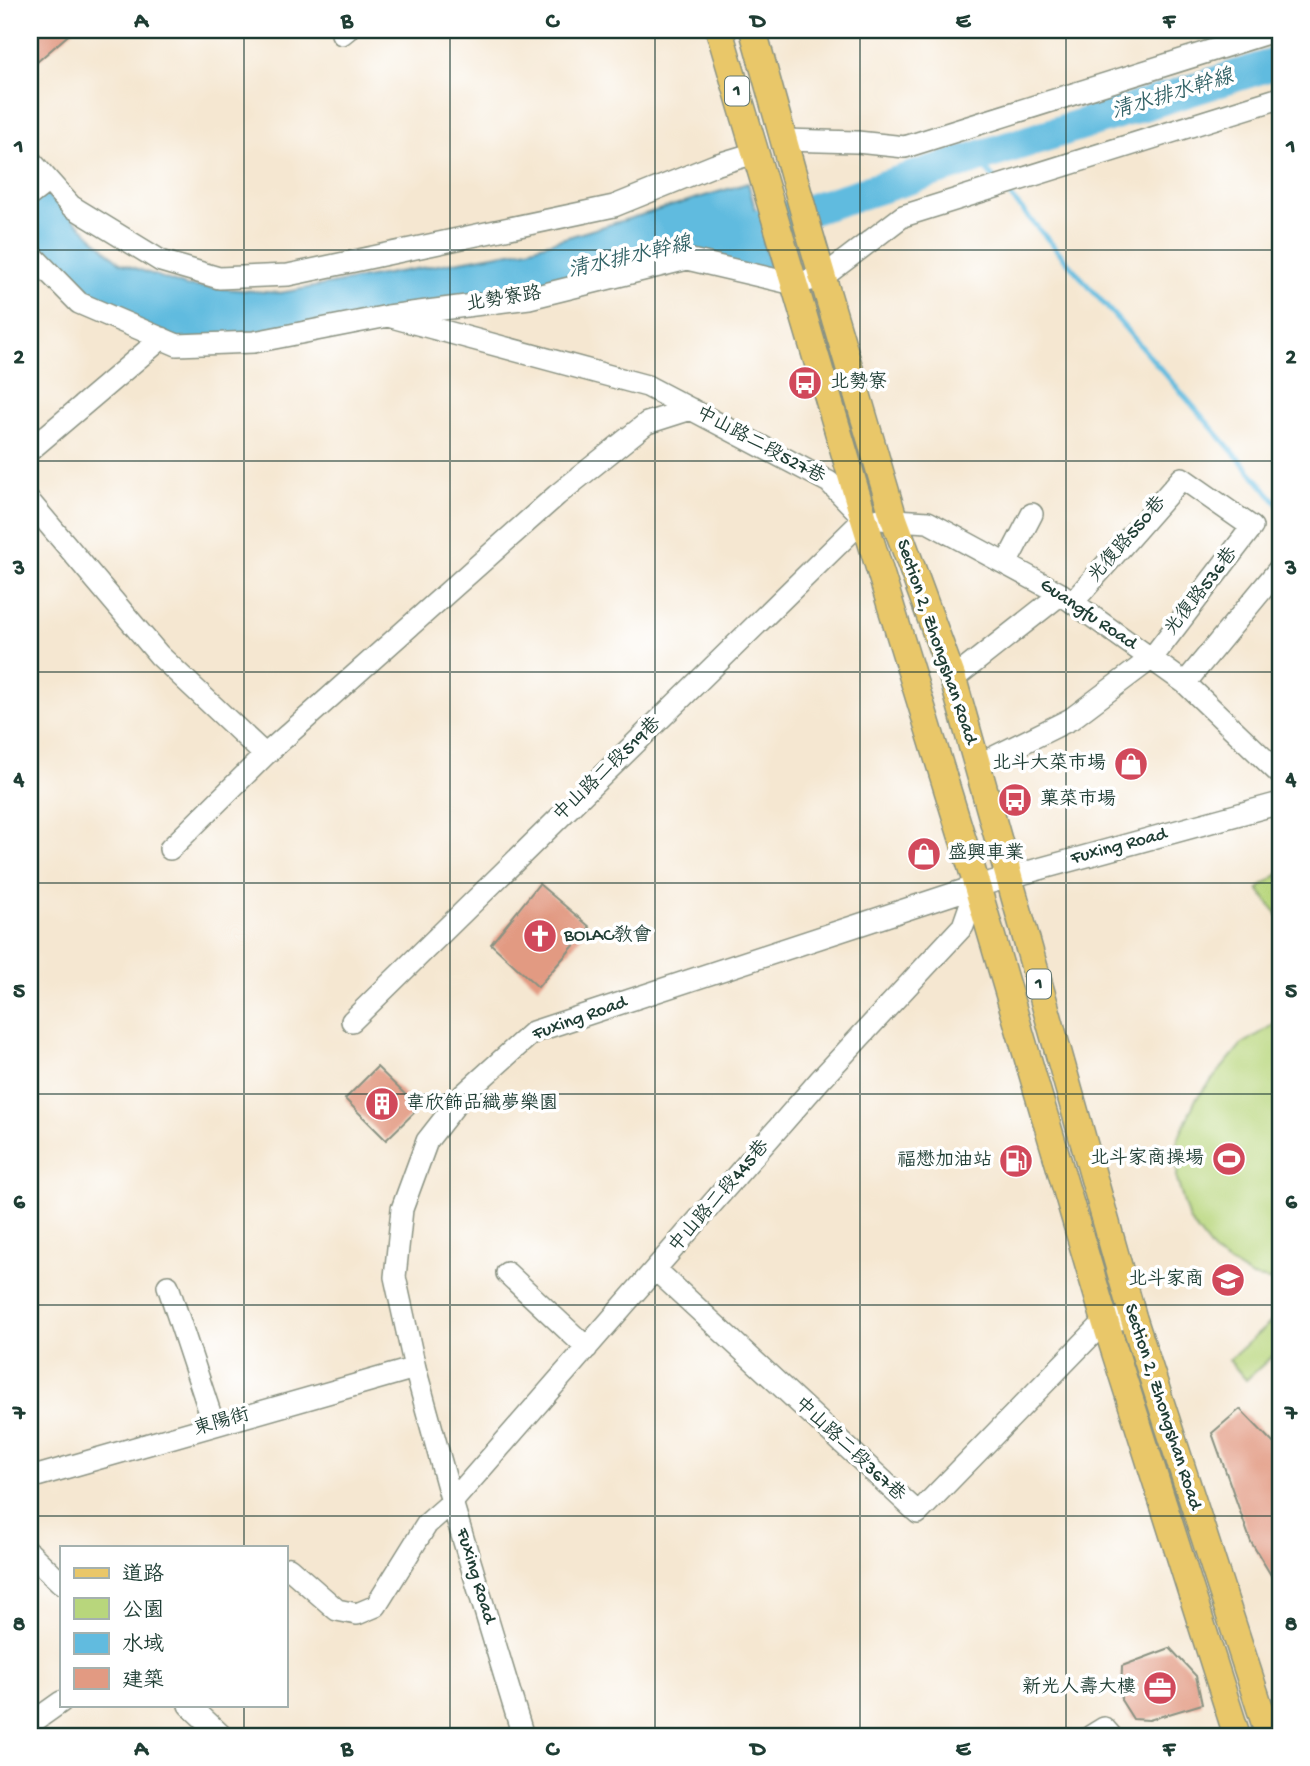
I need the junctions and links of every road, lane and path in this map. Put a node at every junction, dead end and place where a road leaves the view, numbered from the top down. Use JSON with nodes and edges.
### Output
{"nodes":[{"id":1,"x":719,"y":30,"type":"edge"},
{"id":2,"x":753,"y":30,"type":"edge"},
{"id":3,"x":1277,"y":30,"type":"edge"},
{"id":4,"x":1280,"y":98,"type":"edge"},
{"id":5,"x":784,"y":140,"type":"junction"},
{"id":6,"x":755,"y":153,"type":"junction"},
{"id":7,"x":30,"y":160,"type":"edge"},
{"id":8,"x":48,"y":181,"type":"junction"},
{"id":9,"x":30,"y":195,"type":"edge"},
{"id":10,"x":30,"y":253,"type":"edge"},
{"id":11,"x":823,"y":277,"type":"junction"},
{"id":12,"x":794,"y":284,"type":"junction"},
{"id":13,"x":388,"y":316,"type":"junction"},
{"id":14,"x":162,"y":338,"type":"junction"},
{"id":15,"x":691,"y":409,"type":"junction"},
{"id":16,"x":30,"y":450,"type":"edge"},
{"id":17,"x":30,"y":502,"type":"edge"},
{"id":18,"x":1032,"y":514,"type":"dead end"},
{"id":19,"x":864,"y":519,"type":"junction"},
{"id":20,"x":894,"y":519,"type":"junction"},
{"id":21,"x":1252,"y":527,"type":"joint"},
{"id":22,"x":1006,"y":564,"type":"junction"},
{"id":23,"x":1280,"y":568,"type":"edge"},
{"id":24,"x":1067,"y":598,"type":"junction"},
{"id":25,"x":1152,"y":658,"type":"junction"},
{"id":26,"x":953,"y":679,"type":"junction"},
{"id":27,"x":1185,"y":682,"type":"junction"},
{"id":28,"x":265,"y":754,"type":"junction"},
{"id":29,"x":978,"y":765,"type":"junction"},
{"id":30,"x":1280,"y":774,"type":"edge"},
{"id":31,"x":1280,"y":803,"type":"edge"},
{"id":32,"x":170,"y":849,"type":"dead end"},
{"id":33,"x":1009,"y":877,"type":"junction"},
{"id":34,"x":977,"y":886,"type":"junction"},
{"id":35,"x":352,"y":1021,"type":"dead end"},
{"id":36,"x":656,"y":1270,"type":"junction"},
{"id":37,"x":507,"y":1273,"type":"dead end"},
{"id":38,"x":168,"y":1286,"type":"dead end"},
{"id":39,"x":1133,"y":1317,"type":"junction"},
{"id":40,"x":1105,"y":1321,"type":"junction"},
{"id":41,"x":587,"y":1348,"type":"junction"},
{"id":42,"x":415,"y":1368,"type":"junction"},
{"id":43,"x":214,"y":1425,"type":"junction"},
{"id":44,"x":30,"y":1478,"type":"edge"},
{"id":45,"x":453,"y":1502,"type":"junction"},
{"id":46,"x":30,"y":1553,"type":"edge"},
{"id":47,"x":287,"y":1569,"type":"edge"},
{"id":48,"x":60,"y":1582,"type":"edge"},
{"id":49,"x":60,"y":1703,"type":"edge"},
{"id":50,"x":190,"y":1706,"type":"edge"},
{"id":51,"x":30,"y":1724,"type":"edge"},
{"id":52,"x":222,"y":1736,"type":"edge"},
{"id":53,"x":523,"y":1736,"type":"edge"},
{"id":54,"x":1091,"y":1736,"type":"edge"},
{"id":55,"x":1111,"y":1736,"type":"edge"},
{"id":56,"x":1237,"y":1736,"type":"edge"},
{"id":57,"x":1269,"y":1736,"type":"edge"}],
"edges":[{"from":1,"to":6,"type":"main road","number":"1"},
{"from":2,"to":5,"type":"main road","number":"1"},
{"from":3,"to":5,"type":"street"},
{"from":4,"to":11,"type":"street"},
{"from":5,"to":11,"type":"main road","name":"Section 2, Zhongshan Road","number":"1"},
{"from":6,"to":8,"type":"street"},
{"from":6,"to":12,"type":"main road","name":"Section 2, Zhongshan Road","number":"1"},
{"from":7,"to":8,"type":"street"},
{"from":8,"to":9,"type":"street"},
{"from":10,"to":14,"type":"street","name":"北勢寮路"},
{"from":11,"to":12,"type":"street","name":"北勢寮路"},
{"from":11,"to":20,"type":"main road","name":"Section 2, Zhongshan Road","number":"1"},
{"from":12,"to":13,"type":"street","name":"北勢寮路"},
{"from":12,"to":19,"type":"main road","name":"Section 2, Zhongshan Road","number":"1"},
{"from":13,"to":14,"type":"street","name":"北勢寮路"},
{"from":13,"to":15,"type":"street","name":"中山路二段527巷"},
{"from":14,"to":16,"type":"street"},
{"from":15,"to":19,"type":"street","name":"中山路二段527巷"},
{"from":15,"to":28,"type":"street"},
{"from":17,"to":28,"type":"street"},
{"from":18,"to":22,"type":"street"},
{"from":19,"to":20,"type":"street","name":"Guangfu Road"},
{"from":19,"to":34,"type":"main road","name":"Section 2, Zhongshan Road","number":"1"},
{"from":19,"to":35,"type":"street","name":"中山路二段519巷"},
{"from":20,"to":22,"type":"street","name":"Guangfu Road"},
{"from":20,"to":26,"type":"main road","name":"Section 2, Zhongshan Road","number":"1"},
{"from":21,"to":24,"type":"street","name":"光復路550巷"},
{"from":21,"to":25,"type":"street","name":"光復路536巷"},
{"from":22,"to":24,"type":"street","name":"Guangfu Road"},
{"from":23,"to":27,"type":"street"},
{"from":24,"to":25,"type":"street","name":"Guangfu Road"},
{"from":24,"to":26,"type":"street","name":"光復路550巷"},
{"from":25,"to":27,"type":"street","name":"Guangfu Road"},
{"from":25,"to":29,"type":"street","name":"光復路536巷"},
{"from":26,"to":29,"type":"main road","name":"Section 2, Zhongshan Road","number":"1"},
{"from":27,"to":30,"type":"street","name":"Guangfu Road"},
{"from":28,"to":32,"type":"street"},
{"from":29,"to":33,"type":"main road","name":"Section 2, Zhongshan Road","number":"1"},
{"from":31,"to":33,"type":"street","name":"Fuxing Road"},
{"from":33,"to":34,"type":"street","name":"Fuxing Road"},
{"from":33,"to":39,"type":"main road","name":"Section 2, Zhongshan Road","number":"1"},
{"from":34,"to":36,"type":"street","name":"中山路二段445巷"},
{"from":34,"to":40,"type":"main road","name":"Section 2, Zhongshan Road","number":"1"},
{"from":34,"to":42,"type":"street","name":"Fuxing Road"},
{"from":36,"to":40,"type":"street","name":"中山路二段367巷"},
{"from":36,"to":41,"type":"street","name":"中山路二段445巷"},
{"from":37,"to":41,"type":"street"},
{"from":38,"to":43,"type":"street"},
{"from":39,"to":40,"type":"street"},
{"from":39,"to":57,"type":"main road","name":"Section 2, Zhongshan Road","number":"1"},
{"from":40,"to":56,"type":"main road","name":"Section 2, Zhongshan Road","number":"1"},
{"from":41,"to":45,"type":"street","name":"中山路二段445巷"},
{"from":42,"to":43,"type":"street","name":"東陽街"},
{"from":42,"to":45,"type":"street","name":"Fuxing Road"},
{"from":43,"to":44,"type":"street","name":"東陽街"},
{"from":45,"to":47,"type":"street","name":"中山路二段445巷"},
{"from":45,"to":53,"type":"street","name":"Fuxing Road"},
{"from":46,"to":48,"type":"street"},
{"from":49,"to":51,"type":"street"},
{"from":50,"to":52,"type":"street"},
{"from":54,"to":55,"type":"street"}]}
